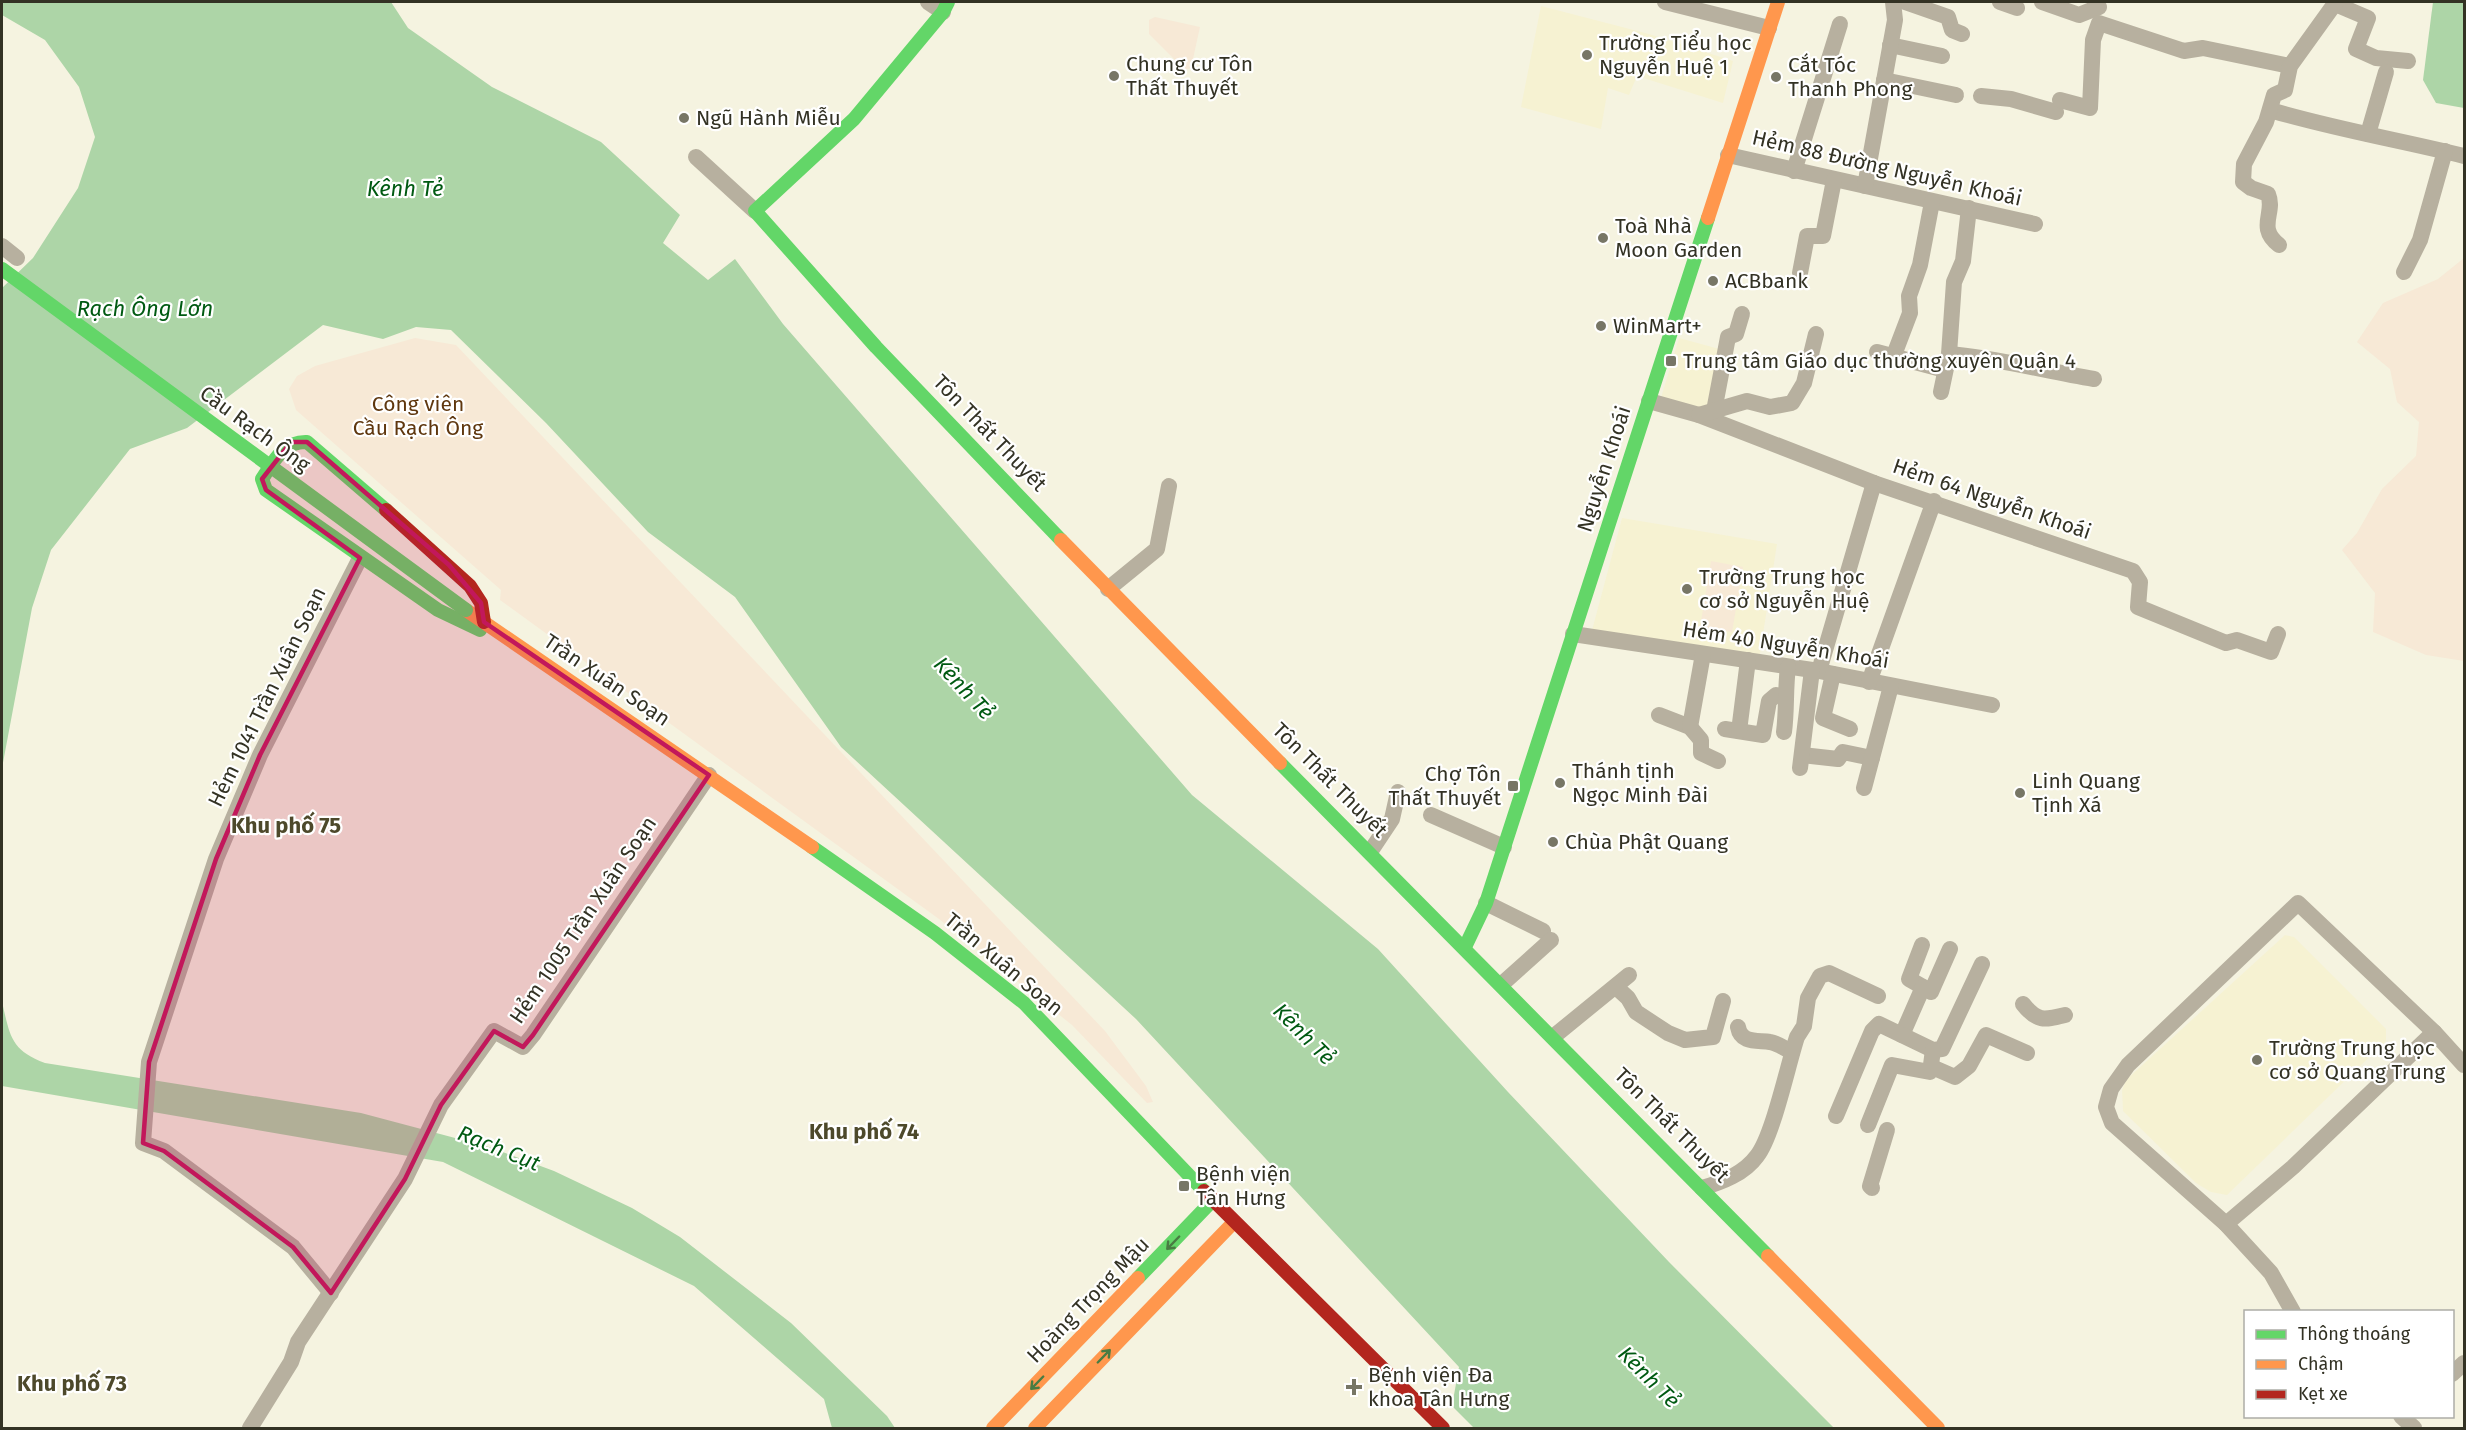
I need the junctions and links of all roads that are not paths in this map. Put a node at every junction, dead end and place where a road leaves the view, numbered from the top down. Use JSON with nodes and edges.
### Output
{"nodes":[{"id":1,"x":928,"y":2,"type":"edge"},
{"id":2,"x":1665,"y":2,"type":"edge"},
{"id":3,"x":1778,"y":2,"type":"edge"},
{"id":4,"x":1893,"y":2,"type":"edge"},
{"id":5,"x":1905,"y":2,"type":"edge"},
{"id":6,"x":2000,"y":2,"type":"edge"},
{"id":7,"x":2042,"y":2,"type":"edge"},
{"id":8,"x":2336,"y":3,"type":"edge"},
{"id":9,"x":946,"y":7,"type":"edge"},
{"id":10,"x":2017,"y":8,"type":"dead end"},
{"id":11,"x":2099,"y":15,"type":"junction"},
{"id":12,"x":1840,"y":24,"type":"dead end"},
{"id":13,"x":1769,"y":28,"type":"junction"},
{"id":14,"x":1962,"y":34,"type":"dead end"},
{"id":15,"x":1890,"y":45,"type":"junction"},
{"id":16,"x":1942,"y":56,"type":"dead end"},
{"id":17,"x":2408,"y":61,"type":"dead end"},
{"id":18,"x":2290,"y":66,"type":"junction"},
{"id":19,"x":2386,"y":72,"type":"dead end"},
{"id":20,"x":1884,"y":80,"type":"junction"},
{"id":21,"x":1956,"y":96,"type":"dead end"},
{"id":22,"x":1981,"y":96,"type":"dead end"},
{"id":23,"x":2270,"y":110,"type":"junction"},
{"id":24,"x":2368,"y":134,"type":"junction"},
{"id":25,"x":2445,"y":151,"type":"junction"},
{"id":26,"x":1728,"y":155,"type":"junction"},
{"id":27,"x":2464,"y":156,"type":"edge"},
{"id":28,"x":696,"y":157,"type":"dead end"},
{"id":29,"x":1794,"y":171,"type":"junction"},
{"id":30,"x":1834,"y":180,"type":"junction"},
{"id":31,"x":1865,"y":186,"type":"junction"},
{"id":32,"x":1932,"y":202,"type":"junction"},
{"id":33,"x":1970,"y":208,"type":"junction"},
{"id":34,"x":755,"y":212,"type":"junction"},
{"id":35,"x":2035,"y":224,"type":"dead end"},
{"id":36,"x":2279,"y":245,"type":"dead end"},
{"id":37,"x":2,"y":246,"type":"edge"},
{"id":38,"x":17,"y":258,"type":"dead end"},
{"id":39,"x":2,"y":269,"type":"edge"},
{"id":40,"x":2404,"y":272,"type":"dead end"},
{"id":41,"x":1800,"y":273,"type":"dead end"},
{"id":42,"x":1742,"y":314,"type":"dead end"},
{"id":43,"x":1816,"y":334,"type":"dead end"},
{"id":44,"x":1947,"y":362,"type":"junction"},
{"id":45,"x":2094,"y":379,"type":"dead end"},
{"id":46,"x":1941,"y":392,"type":"dead end"},
{"id":47,"x":1649,"y":401,"type":"junction"},
{"id":48,"x":1707,"y":413,"type":"junction"},
{"id":49,"x":1874,"y":483,"type":"junction"},
{"id":50,"x":1168,"y":486,"type":"dead end"},
{"id":51,"x":1934,"y":501,"type":"junction"},
{"id":52,"x":360,"y":558,"type":"junction"},
{"id":53,"x":1108,"y":589,"type":"junction"},
{"id":54,"x":484,"y":622,"type":"junction"},
{"id":55,"x":500,"y":633,"type":"junction"},
{"id":56,"x":1573,"y":634,"type":"junction"},
{"id":57,"x":2278,"y":634,"type":"dead end"},
{"id":58,"x":1703,"y":654,"type":"junction"},
{"id":59,"x":1748,"y":660,"type":"junction"},
{"id":60,"x":1788,"y":667,"type":"junction"},
{"id":61,"x":1821,"y":672,"type":"junction"},
{"id":62,"x":1869,"y":682,"type":"junction"},
{"id":63,"x":1891,"y":686,"type":"junction"},
{"id":64,"x":1785,"y":697,"type":"junction"},
{"id":65,"x":1992,"y":705,"type":"dead end"},
{"id":66,"x":1659,"y":715,"type":"dead end"},
{"id":67,"x":1690,"y":727,"type":"junction"},
{"id":68,"x":1850,"y":729,"type":"dead end"},
{"id":69,"x":1784,"y":732,"type":"dead end"},
{"id":70,"x":1872,"y":758,"type":"junction"},
{"id":71,"x":1718,"y":761,"type":"dead end"},
{"id":72,"x":709,"y":775,"type":"junction"},
{"id":73,"x":1864,"y":788,"type":"dead end"},
{"id":74,"x":1398,"y":792,"type":"dead end"},
{"id":75,"x":1431,"y":815,"type":"dead end"},
{"id":76,"x":1504,"y":847,"type":"junction"},
{"id":77,"x":1370,"y":852,"type":"junction"},
{"id":78,"x":1486,"y":903,"type":"junction"},
{"id":79,"x":1922,"y":945,"type":"dead end"},
{"id":80,"x":1465,"y":947,"type":"junction"},
{"id":81,"x":1950,"y":949,"type":"dead end"},
{"id":82,"x":1982,"y":964,"type":"dead end"},
{"id":83,"x":1629,"y":975,"type":"dead end"},
{"id":84,"x":1502,"y":984,"type":"junction"},
{"id":85,"x":1616,"y":987,"type":"junction"},
{"id":86,"x":1923,"y":987,"type":"junction"},
{"id":87,"x":1878,"y":996,"type":"dead end"},
{"id":88,"x":1723,"y":1001,"type":"dead end"},
{"id":89,"x":2023,"y":1004,"type":"dead end"},
{"id":90,"x":2065,"y":1015,"type":"dead end"},
{"id":91,"x":1738,"y":1027,"type":"dead end"},
{"id":92,"x":2434,"y":1032,"type":"junction"},
{"id":93,"x":1902,"y":1035,"type":"junction"},
{"id":94,"x":1553,"y":1037,"type":"junction"},
{"id":95,"x":1792,"y":1052,"type":"junction"},
{"id":96,"x":2027,"y":1053,"type":"dead end"},
{"id":97,"x":1932,"y":1059,"type":"junction"},
{"id":98,"x":2464,"y":1065,"type":"edge"},
{"id":99,"x":1836,"y":1116,"type":"dead end"},
{"id":100,"x":1868,"y":1125,"type":"dead end"},
{"id":101,"x":1887,"y":1130,"type":"dead end"},
{"id":102,"x":1702,"y":1188,"type":"junction"},
{"id":103,"x":1872,"y":1188,"type":"dead end"},
{"id":104,"x":1213,"y":1200,"type":"junction"},
{"id":105,"x":1234,"y":1222,"type":"junction"},
{"id":106,"x":2226,"y":1224,"type":"junction"},
{"id":107,"x":331,"y":1293,"type":"junction"},
{"id":108,"x":2292,"y":1310,"type":"edge"},
{"id":109,"x":250,"y":1428,"type":"edge"},
{"id":110,"x":993,"y":1428,"type":"edge"},
{"id":111,"x":1035,"y":1428,"type":"edge"},
{"id":112,"x":1443,"y":1428,"type":"edge"},
{"id":113,"x":1938,"y":1428,"type":"edge"}],
"edges":[{"from":1,"to":9,"type":"street"},
{"from":2,"to":13,"type":"street"},
{"from":3,"to":13,"type":"main road","name":"Nguyễn Khoái"},
{"from":4,"to":15,"type":"street"},
{"from":5,"to":14,"type":"street"},
{"from":6,"to":10,"type":"street"},
{"from":7,"to":11,"type":"street"},
{"from":8,"to":17,"type":"street"},
{"from":8,"to":18,"type":"street"},
{"from":9,"to":34,"type":"main road"},
{"from":11,"to":18,"type":"street"},
{"from":11,"to":22,"type":"street"},
{"from":12,"to":29,"type":"street"},
{"from":13,"to":26,"type":"main road","name":"Nguyễn Khoái"},
{"from":15,"to":16,"type":"street"},
{"from":15,"to":20,"type":"street"},
{"from":18,"to":23,"type":"street"},
{"from":19,"to":24,"type":"street"},
{"from":20,"to":21,"type":"street"},
{"from":20,"to":31,"type":"street"},
{"from":23,"to":24,"type":"street"},
{"from":23,"to":36,"type":"street"},
{"from":24,"to":25,"type":"street"},
{"from":25,"to":27,"type":"street"},
{"from":25,"to":40,"type":"street"},
{"from":26,"to":29,"type":"street","name":"Hẻm 88 Đường Nguyễn Khoái"},
{"from":26,"to":47,"type":"main road","name":"Nguyễn Khoái"},
{"from":28,"to":34,"type":"street","name":"Tôn Thất Thuyết"},
{"from":29,"to":30,"type":"street","name":"Hẻm 88 Đường Nguyễn Khoái"},
{"from":30,"to":31,"type":"street","name":"Hẻm 88 Đường Nguyễn Khoái"},
{"from":30,"to":41,"type":"street"},
{"from":31,"to":32,"type":"street","name":"Hẻm 88 Đường Nguyễn Khoái"},
{"from":32,"to":33,"type":"street","name":"Hẻm 88 Đường Nguyễn Khoái"},
{"from":32,"to":44,"type":"street"},
{"from":33,"to":35,"type":"street","name":"Hẻm 88 Đường Nguyễn Khoái"},
{"from":33,"to":44,"type":"street"},
{"from":34,"to":53,"type":"main road","name":"Tôn Thất Thuyết"},
{"from":37,"to":38,"type":"street"},
{"from":39,"to":54,"type":"main road","name":"Cầu Rạch Ông","bridge":true},
{"from":42,"to":48,"type":"street"},
{"from":43,"to":48,"type":"street"},
{"from":44,"to":45,"type":"street"},
{"from":44,"to":46,"type":"street"},
{"from":47,"to":48,"type":"street","name":"Hẻm 64 Nguyễn Khoái"},
{"from":47,"to":56,"type":"main road","name":"Nguyễn Khoái"},
{"from":48,"to":49,"type":"street","name":"Hẻm 64 Nguyễn Khoái"},
{"from":49,"to":51,"type":"street","name":"Hẻm 64 Nguyễn Khoái"},
{"from":49,"to":61,"type":"street"},
{"from":50,"to":53,"type":"street"},
{"from":51,"to":57,"type":"street","name":"Hẻm 64 Nguyễn Khoái"},
{"from":51,"to":62,"type":"street"},
{"from":52,"to":54,"type":"main road","name":"Trần Xuân Soạn"},
{"from":52,"to":55,"type":"main road","name":"Trần Xuân Soạn"},
{"from":52,"to":107,"type":"street","name":"Hẻm 1041 Trần Xuân Soạn"},
{"from":53,"to":77,"type":"main road","name":"Tôn Thất Thuyết"},
{"from":54,"to":55,"type":"main road","name":"Trần Xuân Soạn"},
{"from":55,"to":72,"type":"main road","name":"Trần Xuân Soạn"},
{"from":56,"to":58,"type":"street","name":"Hẻm 40 Nguyễn Khoái"},
{"from":56,"to":76,"type":"main road","name":"Nguyễn Khoái"},
{"from":58,"to":59,"type":"street","name":"Hẻm 40 Nguyễn Khoái"},
{"from":58,"to":67,"type":"street"},
{"from":59,"to":60,"type":"street","name":"Hẻm 40 Nguyễn Khoái"},
{"from":59,"to":64,"type":"street"},
{"from":60,"to":61,"type":"street","name":"Hẻm 40 Nguyễn Khoái"},
{"from":60,"to":64,"type":"street"},
{"from":61,"to":62,"type":"street","name":"Hẻm 40 Nguyễn Khoái"},
{"from":61,"to":68,"type":"street"},
{"from":61,"to":70,"type":"street"},
{"from":62,"to":63,"type":"street","name":"Hẻm 40 Nguyễn Khoái"},
{"from":63,"to":65,"type":"street","name":"Hẻm 40 Nguyễn Khoái"},
{"from":63,"to":70,"type":"street"},
{"from":64,"to":69,"type":"street"},
{"from":66,"to":67,"type":"street"},
{"from":67,"to":71,"type":"street"},
{"from":70,"to":73,"type":"street"},
{"from":72,"to":104,"type":"main road","name":"Trần Xuân Soạn"},
{"from":72,"to":107,"type":"street","name":"Hẻm 1005 Trần Xuân Soạn"},
{"from":74,"to":77,"type":"street"},
{"from":75,"to":76,"type":"street"},
{"from":76,"to":78,"type":"main road","name":"Nguyễn Khoái"},
{"from":77,"to":80,"type":"main road","name":"Tôn Thất Thuyết"},
{"from":78,"to":80,"type":"main road","name":"Nguyễn Khoái"},
{"from":78,"to":84,"type":"street"},
{"from":79,"to":86,"type":"street"},
{"from":80,"to":84,"type":"main road","name":"Tôn Thất Thuyết"},
{"from":81,"to":86,"type":"street"},
{"from":82,"to":97,"type":"street"},
{"from":83,"to":85,"type":"street"},
{"from":84,"to":94,"type":"main road","name":"Tôn Thất Thuyết"},
{"from":85,"to":88,"type":"street"},
{"from":85,"to":94,"type":"street"},
{"from":86,"to":93,"type":"street"},
{"from":87,"to":95,"type":"street"},
{"from":89,"to":90,"type":"street"},
{"from":91,"to":95,"type":"street"},
{"from":92,"to":98,"type":"street"},
{"from":92,"to":106,"type":"street"},
{"from":92,"to":106,"type":"street"},
{"from":93,"to":97,"type":"street"},
{"from":93,"to":99,"type":"street"},
{"from":94,"to":102,"type":"main road","name":"Tôn Thất Thuyết"},
{"from":95,"to":102,"type":"street"},
{"from":96,"to":97,"type":"street"},
{"from":97,"to":100,"type":"street"},
{"from":101,"to":103,"type":"street"},
{"from":102,"to":113,"type":"main road","name":"Tôn Thất Thuyết"},
{"from":104,"to":105,"type":"main road","name":"Trần Xuân Soạn"},
{"from":104,"to":110,"type":"main road","name":"Hoàng Trọng Mậu","one_way":true},
{"from":111,"to":105,"type":"main road","one_way":true},
{"from":105,"to":112,"type":"main road","name":"Trần Xuân Soạn"},
{"from":106,"to":108,"type":"street"},
{"from":107,"to":109,"type":"street"}]}
